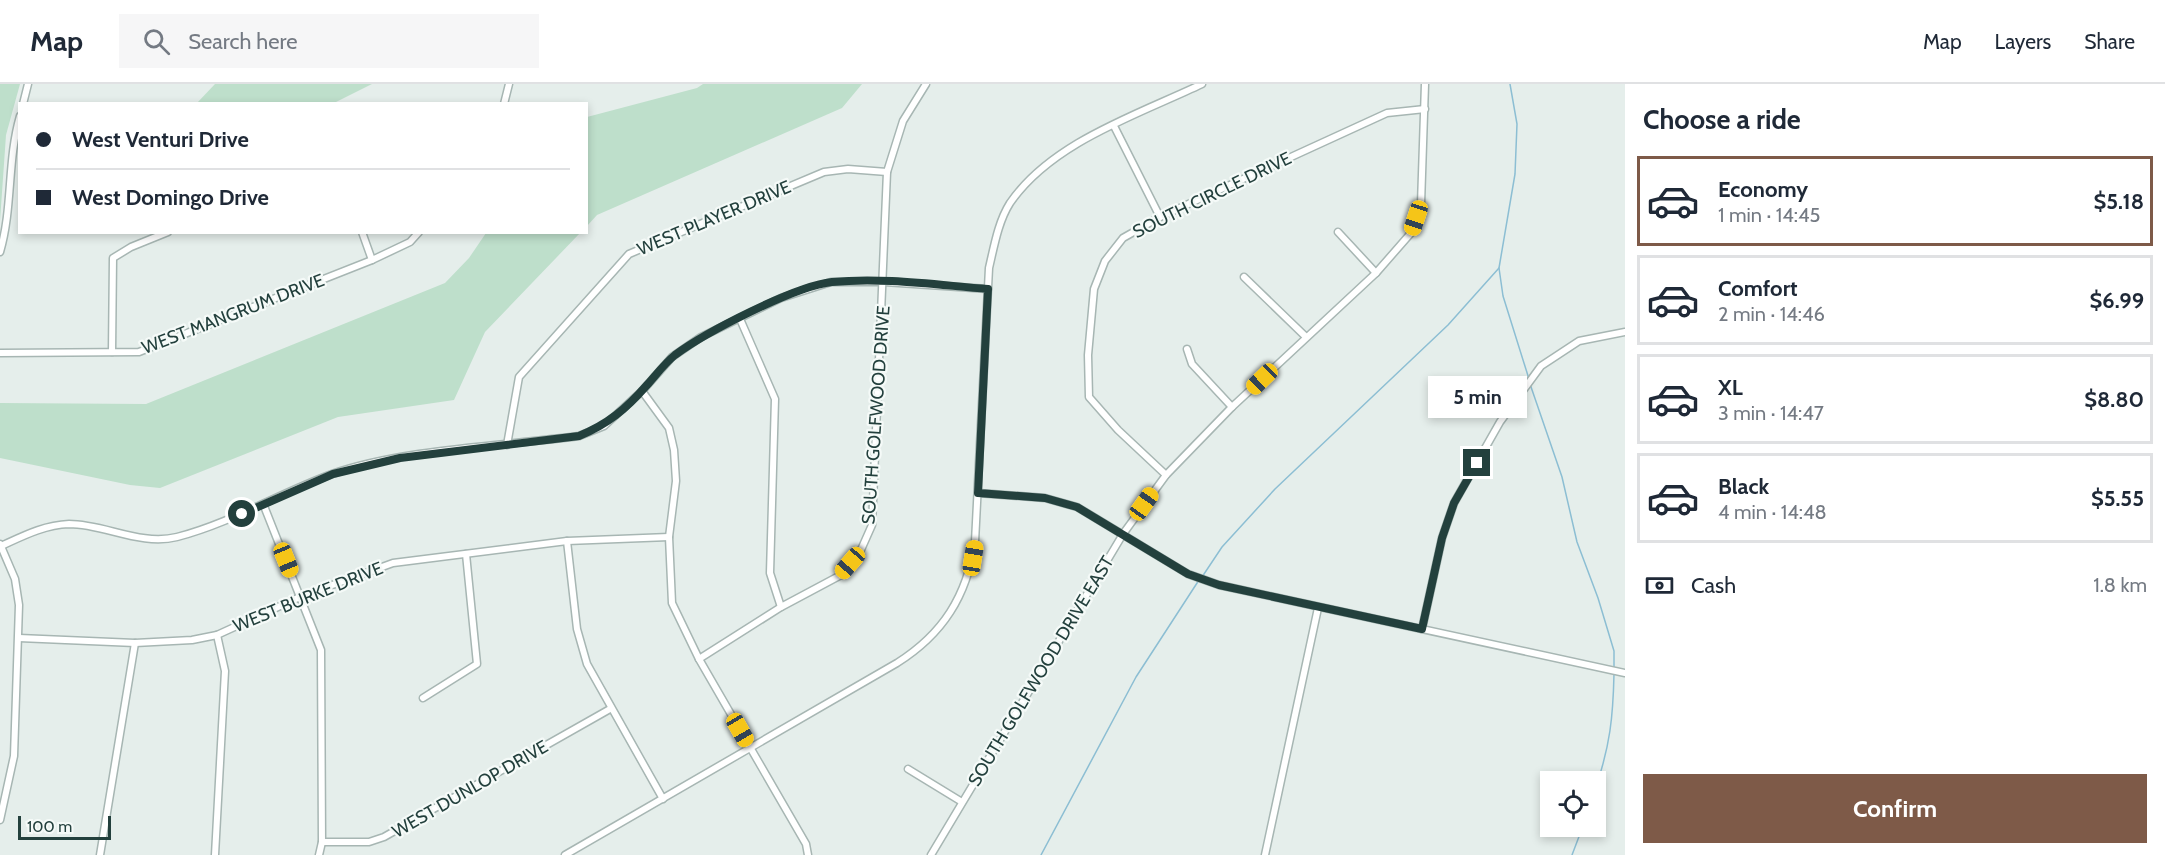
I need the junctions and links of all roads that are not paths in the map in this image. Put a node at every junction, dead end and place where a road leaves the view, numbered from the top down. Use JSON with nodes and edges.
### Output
{"nodes":[{"id":1,"x":28,"y":84,"type":"edge"},
{"id":2,"x":509,"y":84,"type":"edge"},
{"id":3,"x":926,"y":84,"type":"edge"},
{"id":4,"x":1202,"y":84,"type":"edge"},
{"id":5,"x":1425,"y":84,"type":"edge"},
{"id":6,"x":24,"y":102,"type":"edge"},
{"id":7,"x":504,"y":102,"type":"edge"},
{"id":8,"x":1425,"y":109,"type":"junction"},
{"id":9,"x":18,"y":124,"type":"edge"},
{"id":10,"x":1114,"y":126,"type":"junction"},
{"id":11,"x":887,"y":172,"type":"junction"},
{"id":12,"x":1160,"y":217,"type":"junction"},
{"id":13,"x":1338,"y":232,"type":"dead end"},
{"id":14,"x":163,"y":234,"type":"edge"},
{"id":15,"x":363,"y":234,"type":"edge"},
{"id":16,"x":417,"y":234,"type":"edge"},
{"id":17,"x":0,"y":252,"type":"edge"},
{"id":18,"x":372,"y":260,"type":"junction"},
{"id":19,"x":1376,"y":273,"type":"junction"},
{"id":20,"x":1244,"y":277,"type":"dead end"},
{"id":21,"x":884,"y":282,"type":"junction"},
{"id":22,"x":988,"y":289,"type":"junction"},
{"id":23,"x":740,"y":319,"type":"junction"},
{"id":24,"x":1625,"y":332,"type":"edge"},
{"id":25,"x":1306,"y":337,"type":"junction"},
{"id":26,"x":1186,"y":350,"type":"dead end"},
{"id":27,"x":112,"y":352,"type":"junction"},
{"id":28,"x":0,"y":353,"type":"edge"},
{"id":29,"x":642,"y":391,"type":"junction"},
{"id":30,"x":1232,"y":407,"type":"junction"},
{"id":31,"x":507,"y":445,"type":"junction"},
{"id":32,"x":1166,"y":475,"type":"junction"},
{"id":33,"x":978,"y":493,"type":"junction"},
{"id":34,"x":264,"y":506,"type":"junction"},
{"id":35,"x":1124,"y":534,"type":"junction"},
{"id":36,"x":669,"y":537,"type":"junction"},
{"id":37,"x":567,"y":541,"type":"junction"},
{"id":38,"x":0,"y":545,"type":"edge"},
{"id":39,"x":466,"y":554,"type":"junction"},
{"id":40,"x":302,"y":596,"type":"junction"},
{"id":41,"x":781,"y":607,"type":"junction"},
{"id":42,"x":1318,"y":608,"type":"junction"},
{"id":43,"x":1422,"y":629,"type":"junction"},
{"id":44,"x":217,"y":634,"type":"junction"},
{"id":45,"x":19,"y":638,"type":"junction"},
{"id":46,"x":135,"y":643,"type":"junction"},
{"id":47,"x":699,"y":659,"type":"junction"},
{"id":48,"x":1625,"y":673,"type":"edge"},
{"id":49,"x":423,"y":698,"type":"dead end"},
{"id":50,"x":610,"y":709,"type":"junction"},
{"id":51,"x":750,"y":748,"type":"junction"},
{"id":52,"x":908,"y":769,"type":"dead end"},
{"id":53,"x":663,"y":799,"type":"junction"},
{"id":54,"x":962,"y":802,"type":"junction"},
{"id":55,"x":0,"y":820,"type":"edge"},
{"id":56,"x":322,"y":842,"type":"junction"},
{"id":57,"x":100,"y":855,"type":"edge"},
{"id":58,"x":215,"y":855,"type":"edge"},
{"id":59,"x":319,"y":855,"type":"edge"},
{"id":60,"x":565,"y":855,"type":"edge"},
{"id":61,"x":808,"y":855,"type":"edge"},
{"id":62,"x":931,"y":855,"type":"edge"},
{"id":63,"x":1265,"y":855,"type":"edge"}],
"edges":[{"from":1,"to":6,"type":"street"},
{"from":2,"to":7,"type":"street"},
{"from":3,"to":11,"type":"street","name":"SOUTH GOLFWOOD DRIVE"},
{"from":4,"to":10,"type":"street"},
{"from":5,"to":8,"type":"street","name":"SOUTH GOLFWOOD DRIVE EAST"},
{"from":8,"to":12,"type":"street","name":"SOUTH CIRCLE DRIVE"},
{"from":8,"to":19,"type":"street","name":"SOUTH GOLFWOOD DRIVE EAST"},
{"from":9,"to":17,"type":"street"},
{"from":10,"to":12,"type":"street"},
{"from":10,"to":22,"type":"street"},
{"from":11,"to":21,"type":"street","name":"SOUTH GOLFWOOD DRIVE"},
{"from":11,"to":31,"type":"street","name":"WEST PLAYER DRIVE"},
{"from":12,"to":32,"type":"street","name":"SOUTH CIRCLE DRIVE"},
{"from":13,"to":19,"type":"street"},
{"from":14,"to":27,"type":"street"},
{"from":15,"to":18,"type":"street"},
{"from":16,"to":18,"type":"street","name":"WEST MANGRUM DRIVE"},
{"from":18,"to":27,"type":"street","name":"WEST MANGRUM DRIVE"},
{"from":19,"to":25,"type":"street","name":"SOUTH GOLFWOOD DRIVE EAST"},
{"from":20,"to":25,"type":"street"},
{"from":21,"to":22,"type":"street"},
{"from":21,"to":23,"type":"street"},
{"from":21,"to":41,"type":"street","name":"SOUTH GOLFWOOD DRIVE"},
{"from":22,"to":33,"type":"street"},
{"from":23,"to":29,"type":"street"},
{"from":23,"to":41,"type":"street"},
{"from":24,"to":43,"type":"street"},
{"from":25,"to":30,"type":"street","name":"SOUTH GOLFWOOD DRIVE EAST"},
{"from":26,"to":30,"type":"street"},
{"from":27,"to":28,"type":"street","name":"WEST MANGRUM DRIVE"},
{"from":29,"to":31,"type":"street"},
{"from":29,"to":36,"type":"street"},
{"from":30,"to":32,"type":"street","name":"SOUTH GOLFWOOD DRIVE EAST"},
{"from":31,"to":34,"type":"street"},
{"from":32,"to":35,"type":"street","name":"SOUTH GOLFWOOD DRIVE EAST"},
{"from":33,"to":35,"type":"street"},
{"from":33,"to":51,"type":"street"},
{"from":34,"to":38,"type":"street"},
{"from":34,"to":40,"type":"street"},
{"from":35,"to":42,"type":"street"},
{"from":35,"to":54,"type":"street","name":"SOUTH GOLFWOOD DRIVE EAST"},
{"from":36,"to":37,"type":"street","name":"WEST BURKE DRIVE"},
{"from":36,"to":47,"type":"street"},
{"from":37,"to":39,"type":"street","name":"WEST BURKE DRIVE"},
{"from":37,"to":50,"type":"street"},
{"from":38,"to":45,"type":"street"},
{"from":39,"to":40,"type":"street","name":"WEST BURKE DRIVE"},
{"from":39,"to":49,"type":"street"},
{"from":40,"to":44,"type":"street","name":"WEST BURKE DRIVE"},
{"from":40,"to":56,"type":"street"},
{"from":41,"to":47,"type":"street","name":"SOUTH GOLFWOOD DRIVE"},
{"from":42,"to":43,"type":"street"},
{"from":42,"to":63,"type":"street"},
{"from":43,"to":48,"type":"street"},
{"from":44,"to":46,"type":"street","name":"WEST BURKE DRIVE"},
{"from":44,"to":58,"type":"street"},
{"from":45,"to":46,"type":"street","name":"WEST BURKE DRIVE"},
{"from":45,"to":55,"type":"street"},
{"from":46,"to":57,"type":"street"},
{"from":47,"to":51,"type":"street"},
{"from":50,"to":53,"type":"street"},
{"from":50,"to":56,"type":"street","name":"WEST DUNLOP DRIVE"},
{"from":51,"to":53,"type":"street"},
{"from":51,"to":61,"type":"street"},
{"from":52,"to":54,"type":"street"},
{"from":53,"to":60,"type":"street"},
{"from":54,"to":62,"type":"street","name":"SOUTH GOLFWOOD DRIVE EAST"},
{"from":56,"to":59,"type":"street"}]}
